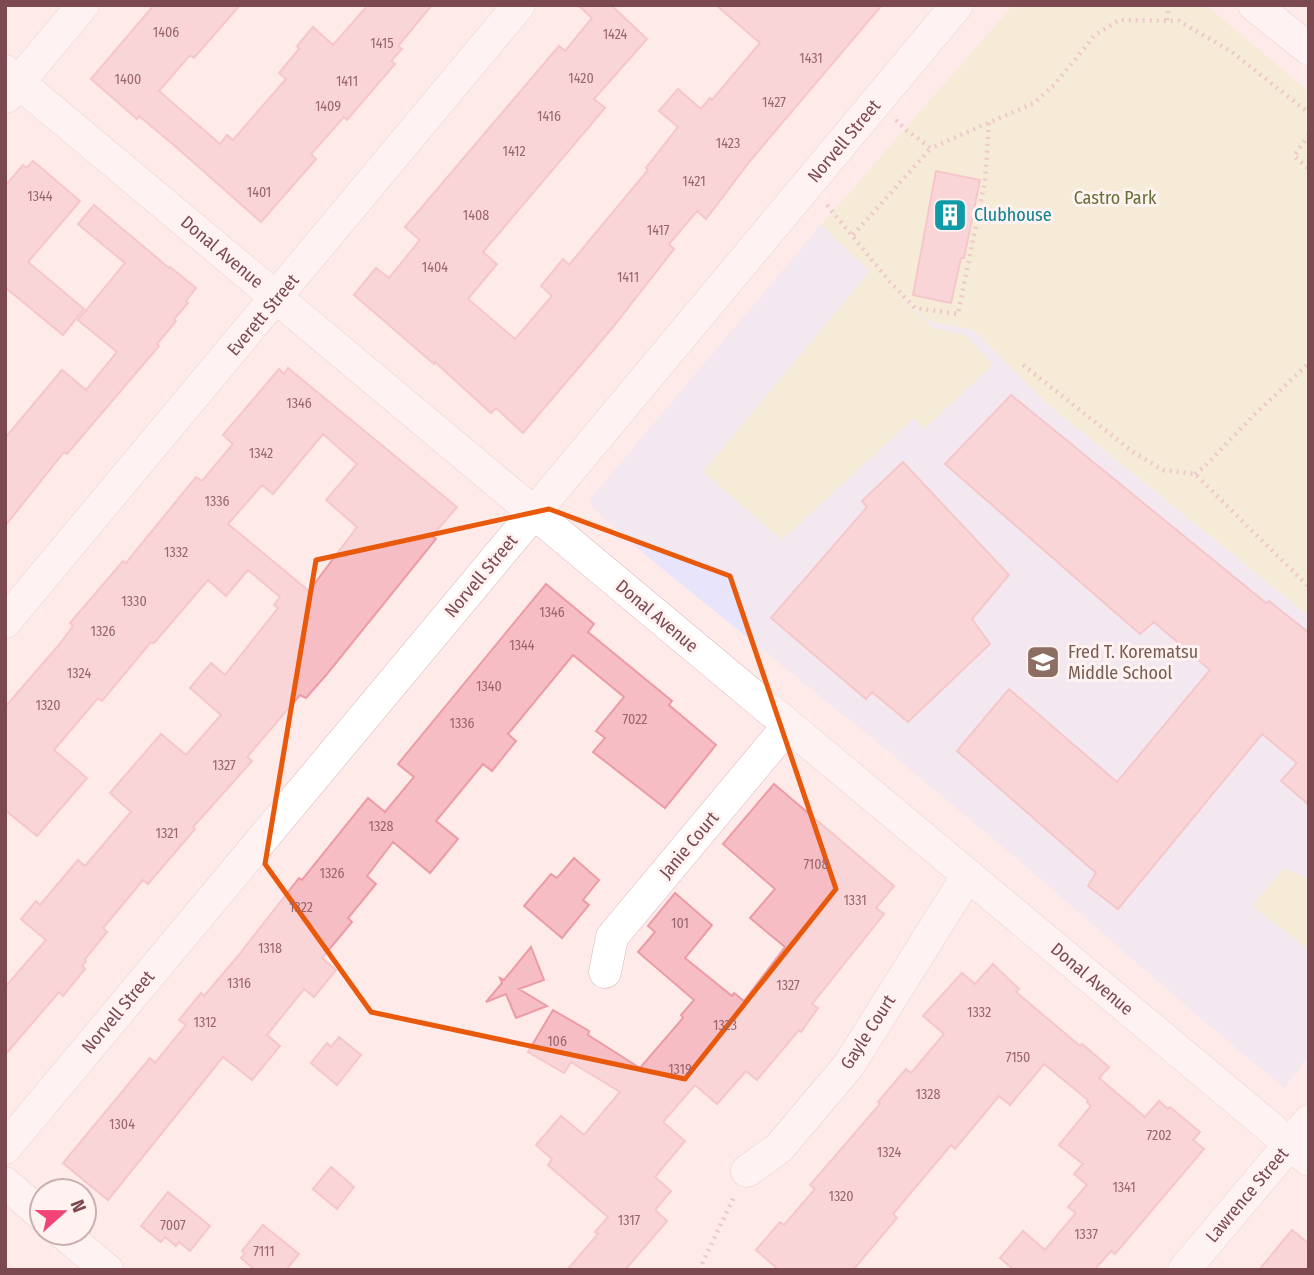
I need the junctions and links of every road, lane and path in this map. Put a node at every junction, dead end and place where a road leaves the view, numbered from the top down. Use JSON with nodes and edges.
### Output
{"nodes":[{"id":1,"x":83,"y":5,"type":"edge"},
{"id":2,"x":519,"y":5,"type":"edge"},
{"id":3,"x":957,"y":5,"type":"edge"},
{"id":4,"x":1170,"y":5,"type":"edge"},
{"id":5,"x":1254,"y":5,"type":"edge"},
{"id":6,"x":1167,"y":20,"type":"junction"},
{"id":7,"x":1309,"y":49,"type":"edge"},
{"id":8,"x":10,"y":83,"type":"edge"},
{"id":9,"x":1309,"y":113,"type":"edge"},
{"id":10,"x":989,"y":123,"type":"junction"},
{"id":11,"x":905,"y":130,"type":"dead end"},
{"id":12,"x":1309,"y":135,"type":"edge"},
{"id":13,"x":931,"y":148,"type":"junction"},
{"id":14,"x":1309,"y":169,"type":"edge"},
{"id":15,"x":834,"y":212,"type":"dead end"},
{"id":16,"x":853,"y":235,"type":"junction"},
{"id":17,"x":277,"y":298,"type":"junction"},
{"id":18,"x":1309,"y":363,"type":"edge"},
{"id":19,"x":1023,"y":365,"type":"dead end"},
{"id":20,"x":1195,"y":474,"type":"junction"},
{"id":21,"x":534,"y":513,"type":"junction"},
{"id":22,"x":1309,"y":587,"type":"edge"},
{"id":23,"x":5,"y":622,"type":"edge"},
{"id":24,"x":788,"y":726,"type":"junction"},
{"id":25,"x":968,"y":874,"type":"junction"},
{"id":26,"x":605,"y":972,"type":"dead end"},
{"id":27,"x":1302,"y":1141,"type":"edge"},
{"id":28,"x":5,"y":1148,"type":"edge"},
{"id":29,"x":747,"y":1171,"type":"joint"},
{"id":30,"x":5,"y":1184,"type":"edge"},
{"id":31,"x":28,"y":1203,"type":"edge"},
{"id":32,"x":80,"y":1247,"type":"edge"},
{"id":33,"x":107,"y":1270,"type":"edge"},
{"id":34,"x":699,"y":1270,"type":"edge"},
{"id":35,"x":1184,"y":1270,"type":"edge"}],
"edges":[{"from":1,"to":8,"type":"street"},
{"from":2,"to":17,"type":"street","name":"Everett Street"},
{"from":3,"to":21,"type":"street","name":"Norvell Street"},
{"from":4,"to":6,"type":"path"},
{"from":5,"to":7,"type":"street"},
{"from":6,"to":9,"type":"path"},
{"from":6,"to":10,"type":"path"},
{"from":8,"to":17,"type":"street","name":"Donal Avenue"},
{"from":10,"to":13,"type":"path"},
{"from":10,"to":16,"type":"path"},
{"from":11,"to":13,"type":"path"},
{"from":12,"to":14,"type":"path"},
{"from":13,"to":16,"type":"path"},
{"from":15,"to":16,"type":"path"},
{"from":17,"to":21,"type":"street","name":"Donal Avenue"},
{"from":17,"to":23,"type":"street","name":"Everett Street"},
{"from":18,"to":20,"type":"path"},
{"from":19,"to":20,"type":"path"},
{"from":20,"to":22,"type":"path"},
{"from":21,"to":24,"type":"street","name":"Donal Avenue"},
{"from":21,"to":28,"type":"street","name":"Norvell Street"},
{"from":24,"to":25,"type":"street","name":"Donal Avenue"},
{"from":24,"to":26,"type":"street","name":"Janie Court"},
{"from":25,"to":27,"type":"street","name":"Donal Avenue"},
{"from":25,"to":29,"type":"street","name":"Gayle Court"},
{"from":27,"to":35,"type":"street","name":"Lawrence Street"},
{"from":29,"to":34,"type":"path"},
{"from":30,"to":31,"type":"street"},
{"from":32,"to":33,"type":"street"}]}
